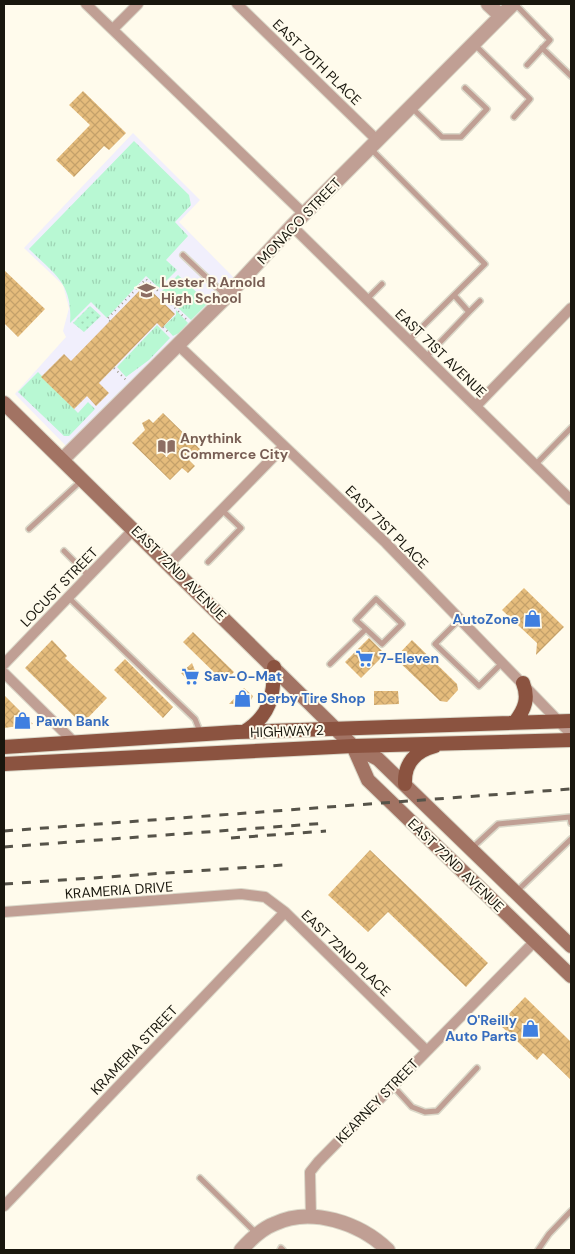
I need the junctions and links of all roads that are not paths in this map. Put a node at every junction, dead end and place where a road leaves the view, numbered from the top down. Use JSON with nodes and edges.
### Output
{"nodes":[{"id":1,"x":86,"y":4,"type":"edge"},
{"id":2,"x":138,"y":4,"type":"edge"},
{"id":3,"x":237,"y":4,"type":"edge"},
{"id":4,"x":488,"y":4,"type":"edge"},
{"id":5,"x":514,"y":4,"type":"edge"},
{"id":6,"x":501,"y":16,"type":"junction"},
{"id":7,"x":113,"y":29,"type":"junction"},
{"id":8,"x":474,"y":43,"type":"junction"},
{"id":9,"x":542,"y":48,"type":"junction"},
{"id":10,"x":527,"y":65,"type":"dead end"},
{"id":11,"x":571,"y":76,"type":"edge"},
{"id":12,"x":465,"y":88,"type":"dead end"},
{"id":13,"x":411,"y":107,"type":"junction"},
{"id":14,"x":514,"y":116,"type":"dead end"},
{"id":15,"x":373,"y":144,"type":"junction"},
{"id":16,"x":304,"y":214,"type":"junction"},
{"id":17,"x":292,"y":226,"type":"junction"},
{"id":18,"x":183,"y":255,"type":"dead end"},
{"id":19,"x":382,"y":284,"type":"dead end"},
{"id":20,"x":454,"y":295,"type":"junction"},
{"id":21,"x":227,"y":296,"type":"junction"},
{"id":22,"x":367,"y":300,"type":"junction"},
{"id":23,"x":480,"y":301,"type":"dead end"},
{"id":24,"x":571,"y":308,"type":"edge"},
{"id":25,"x":469,"y":312,"type":"junction"},
{"id":26,"x":409,"y":340,"type":"junction"},
{"id":27,"x":178,"y":345,"type":"junction"},
{"id":28,"x":426,"y":356,"type":"junction"},
{"id":29,"x":4,"y":403,"type":"edge"},
{"id":30,"x":476,"y":406,"type":"junction"},
{"id":31,"x":571,"y":428,"type":"edge"},
{"id":32,"x":284,"y":446,"type":"junction"},
{"id":33,"x":63,"y":458,"type":"junction"},
{"id":34,"x":535,"y":464,"type":"junction"},
{"id":35,"x":83,"y":479,"type":"junction"},
{"id":36,"x":571,"y":500,"type":"edge"},
{"id":37,"x":221,"y":509,"type":"junction"},
{"id":38,"x":29,"y":529,"type":"dead end"},
{"id":39,"x":134,"y":529,"type":"junction"},
{"id":40,"x":64,"y":552,"type":"dead end"},
{"id":41,"x":208,"y":562,"type":"dead end"},
{"id":42,"x":170,"y":563,"type":"junction"},
{"id":43,"x":89,"y":576,"type":"junction"},
{"id":44,"x":68,"y":597,"type":"junction"},
{"id":45,"x":457,"y":615,"type":"junction"},
{"id":46,"x":366,"y":629,"type":"junction"},
{"id":47,"x":502,"y":663,"type":"junction"},
{"id":48,"x":4,"y":664,"type":"edge"},
{"id":49,"x":330,"y":664,"type":"dead end"},
{"id":50,"x":274,"y":667,"type":"junction"},
{"id":51,"x":4,"y":673,"type":"edge"},
{"id":52,"x":523,"y":683,"type":"junction"},
{"id":53,"x":565,"y":721,"type":"edge"},
{"id":54,"x":515,"y":722,"type":"junction"},
{"id":55,"x":336,"y":729,"type":"junction"},
{"id":56,"x":244,"y":732,"type":"junction"},
{"id":57,"x":201,"y":734,"type":"junction"},
{"id":58,"x":571,"y":734,"type":"edge"},
{"id":59,"x":571,"y":740,"type":"edge"},
{"id":60,"x":74,"y":742,"type":"junction"},
{"id":61,"x":445,"y":743,"type":"junction"},
{"id":62,"x":353,"y":746,"type":"junction"},
{"id":63,"x":4,"y":747,"type":"edge"},
{"id":64,"x":4,"y":764,"type":"edge"},
{"id":65,"x":405,"y":784,"type":"junction"},
{"id":66,"x":571,"y":823,"type":"edge"},
{"id":67,"x":571,"y":840,"type":"edge"},
{"id":68,"x":471,"y":849,"type":"junction"},
{"id":69,"x":516,"y":892,"type":"junction"},
{"id":70,"x":237,"y":894,"type":"joint"},
{"id":71,"x":4,"y":912,"type":"edge"},
{"id":72,"x":285,"y":912,"type":"junction"},
{"id":73,"x":535,"y":941,"type":"junction"},
{"id":74,"x":570,"y":943,"type":"edge"},
{"id":75,"x":571,"y":976,"type":"edge"},
{"id":76,"x":426,"y":1050,"type":"junction"},
{"id":77,"x":478,"y":1068,"type":"dead end"},
{"id":78,"x":392,"y":1085,"type":"junction"},
{"id":79,"x":200,"y":1178,"type":"dead end"},
{"id":80,"x":4,"y":1206,"type":"edge"},
{"id":81,"x":571,"y":1211,"type":"edge"},
{"id":82,"x":311,"y":1218,"type":"junction"},
{"id":83,"x":257,"y":1235,"type":"junction"},
{"id":84,"x":241,"y":1250,"type":"edge"},
{"id":85,"x":388,"y":1250,"type":"edge"},
{"id":86,"x":538,"y":1250,"type":"edge"}],
"edges":[{"from":1,"to":7,"type":"street"},
{"from":2,"to":7,"type":"street"},
{"from":3,"to":15,"type":"street","name":"EAST 70TH PLACE"},
{"from":4,"to":6,"type":"street"},
{"from":5,"to":6,"type":"street","name":"MONACO STREET"},
{"from":5,"to":9,"type":"lane"},
{"from":6,"to":8,"type":"street","name":"MONACO STREET"},
{"from":7,"to":16,"type":"street"},
{"from":8,"to":13,"type":"street","name":"MONACO STREET"},
{"from":8,"to":14,"type":"lane"},
{"from":9,"to":10,"type":"lane"},
{"from":9,"to":11,"type":"lane"},
{"from":12,"to":13,"type":"lane"},
{"from":13,"to":15,"type":"street","name":"MONACO STREET"},
{"from":15,"to":16,"type":"street","name":"MONACO STREET"},
{"from":15,"to":20,"type":"lane","name":"EAST 70TH PLACE"},
{"from":16,"to":17,"type":"street","name":"MONACO STREET"},
{"from":17,"to":21,"type":"street","name":"MONACO STREET"},
{"from":17,"to":22,"type":"street","name":"EAST 71ST AVENUE"},
{"from":18,"to":21,"type":"lane"},
{"from":19,"to":22,"type":"lane"},
{"from":20,"to":25,"type":"lane"},
{"from":20,"to":26,"type":"lane"},
{"from":21,"to":27,"type":"street","name":"MONACO STREET"},
{"from":22,"to":26,"type":"street","name":"EAST 71ST AVENUE"},
{"from":23,"to":25,"type":"lane"},
{"from":24,"to":30,"type":"street"},
{"from":25,"to":28,"type":"lane"},
{"from":26,"to":28,"type":"street","name":"EAST 71ST AVENUE"},
{"from":27,"to":32,"type":"street","name":"EAST 71ST PLACE"},
{"from":27,"to":33,"type":"street","name":"MONACO STREET"},
{"from":28,"to":30,"type":"street","name":"EAST 71ST AVENUE"},
{"from":29,"to":33,"type":"main road","name":"EAST 72ND AVENUE"},
{"from":30,"to":34,"type":"street","name":"EAST 71ST AVENUE"},
{"from":31,"to":34,"type":"lane"},
{"from":32,"to":37,"type":"street"},
{"from":32,"to":45,"type":"street","name":"EAST 71ST PLACE"},
{"from":33,"to":35,"type":"main road","name":"EAST 72ND AVENUE"},
{"from":34,"to":36,"type":"street","name":"EAST 71ST AVENUE"},
{"from":35,"to":38,"type":"lane"},
{"from":35,"to":39,"type":"main road","name":"EAST 72ND AVENUE"},
{"from":37,"to":41,"type":"lane"},
{"from":37,"to":42,"type":"street"},
{"from":39,"to":42,"type":"main road","name":"EAST 72ND AVENUE"},
{"from":39,"to":43,"type":"street","name":"LOCUST STREET"},
{"from":40,"to":43,"type":"lane"},
{"from":42,"to":50,"type":"main road","name":"EAST 72ND AVENUE"},
{"from":43,"to":44,"type":"street","name":"LOCUST STREET"},
{"from":44,"to":48,"type":"street","name":"LOCUST STREET"},
{"from":44,"to":57,"type":"lane"},
{"from":45,"to":47,"type":"street","name":"EAST 71ST PLACE"},
{"from":45,"to":47,"type":"lane"},
{"from":46,"to":46,"type":"lane"},
{"from":46,"to":49,"type":"lane"},
{"from":47,"to":52,"type":"street","name":"EAST 71ST PLACE"},
{"from":50,"to":55,"type":"main road","name":"EAST 72ND AVENUE"},
{"from":50,"to":56,"type":"main road"},
{"from":51,"to":60,"type":"street"},
{"from":52,"to":53,"type":"street","name":"EAST 71ST PLACE"},
{"from":52,"to":54,"type":"main road"},
{"from":53,"to":54,"type":"main road","name":"HIGHWAY 2"},
{"from":53,"to":58,"type":"street","name":"EAST 71ST PLACE"},
{"from":54,"to":55,"type":"main road","name":"HIGHWAY 2"},
{"from":55,"to":56,"type":"main road","name":"HIGHWAY 2"},
{"from":55,"to":62,"type":"main road","name":"EAST 72ND AVENUE"},
{"from":56,"to":57,"type":"main road","name":"HIGHWAY 2"},
{"from":57,"to":60,"type":"main road","name":"HIGHWAY 2"},
{"from":59,"to":61,"type":"main road","name":"HIGHWAY 2"},
{"from":60,"to":63,"type":"main road","name":"HIGHWAY 2"},
{"from":61,"to":62,"type":"main road","name":"HIGHWAY 2"},
{"from":61,"to":65,"type":"main road"},
{"from":62,"to":64,"type":"main road","name":"HIGHWAY 2"},
{"from":62,"to":65,"type":"main road","name":"EAST 72ND AVENUE"},
{"from":62,"to":73,"type":"main road","name":"EAST 72ND AVENUE"},
{"from":65,"to":68,"type":"main road","name":"EAST 72ND AVENUE"},
{"from":66,"to":68,"type":"lane"},
{"from":67,"to":69,"type":"lane"},
{"from":68,"to":69,"type":"main road","name":"EAST 72ND AVENUE"},
{"from":69,"to":74,"type":"main road","name":"EAST 72ND AVENUE"},
{"from":70,"to":71,"type":"street","name":"KRAMERIA DRIVE"},
{"from":70,"to":72,"type":"street","name":"EAST 72ND PLACE"},
{"from":72,"to":76,"type":"street","name":"EAST 72ND PLACE"},
{"from":72,"to":80,"type":"street","name":"KRAMERIA STREET"},
{"from":73,"to":75,"type":"main road","name":"EAST 72ND AVENUE"},
{"from":73,"to":76,"type":"street","name":"KEARNEY STREET"},
{"from":76,"to":78,"type":"street","name":"KEARNEY STREET"},
{"from":77,"to":78,"type":"lane"},
{"from":78,"to":82,"type":"street","name":"KEARNEY STREET"},
{"from":79,"to":83,"type":"lane"},
{"from":81,"to":86,"type":"lane"},
{"from":82,"to":83,"type":"street"},
{"from":82,"to":85,"type":"street"},
{"from":83,"to":84,"type":"street"}]}
